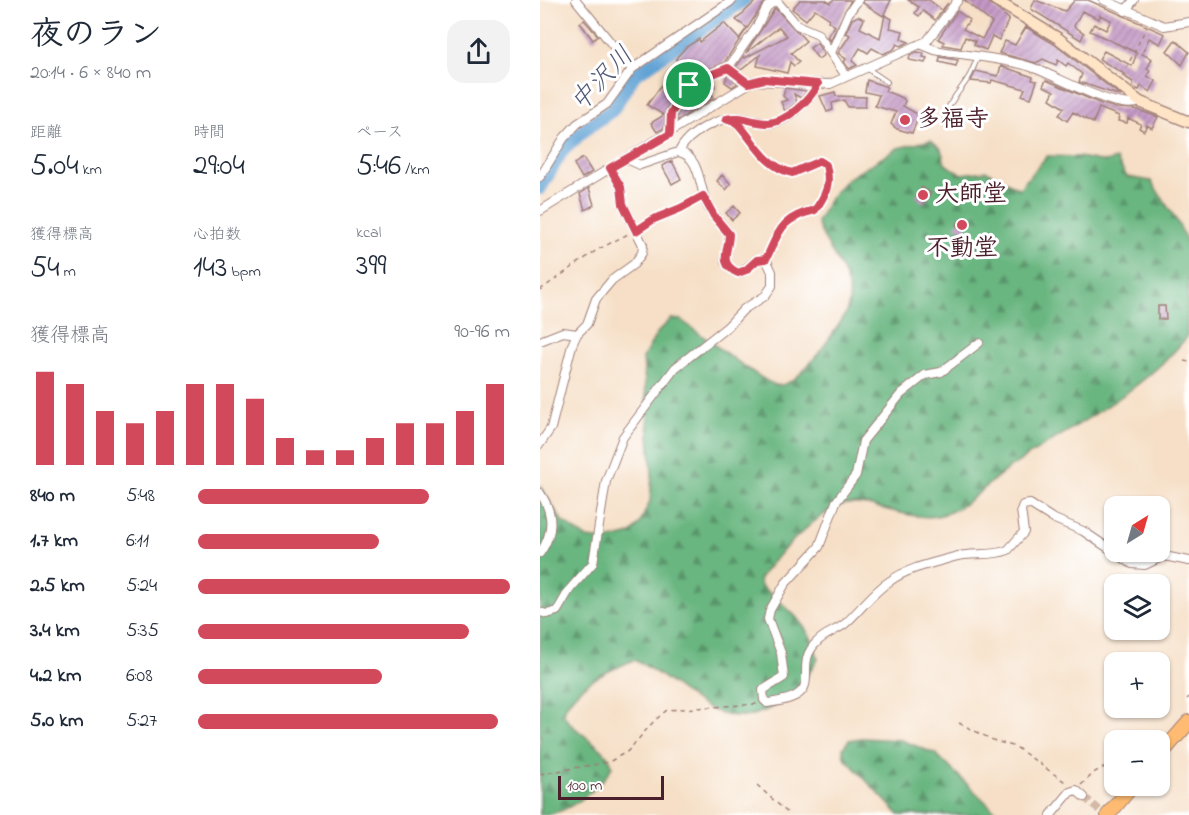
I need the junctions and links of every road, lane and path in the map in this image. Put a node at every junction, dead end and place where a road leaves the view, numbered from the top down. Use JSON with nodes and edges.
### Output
{"nodes":[{"id":1,"x":576,"y":0,"type":"edge"},
{"id":2,"x":733,"y":0,"type":"edge"},
{"id":3,"x":858,"y":0,"type":"edge"},
{"id":4,"x":958,"y":0,"type":"edge"},
{"id":5,"x":995,"y":0,"type":"edge"},
{"id":6,"x":1104,"y":0,"type":"edge"},
{"id":7,"x":1134,"y":0,"type":"edge"},
{"id":8,"x":1125,"y":11,"type":"junction"},
{"id":9,"x":1149,"y":21,"type":"junction"},
{"id":10,"x":1189,"y":22,"type":"edge"},
{"id":11,"x":920,"y":44,"type":"junction"},
{"id":12,"x":831,"y":53,"type":"junction"},
{"id":13,"x":978,"y":57,"type":"junction"},
{"id":14,"x":728,"y":68,"type":"junction"},
{"id":15,"x":632,"y":69,"type":"junction"},
{"id":16,"x":867,"y":69,"type":"junction"},
{"id":17,"x":846,"y":76,"type":"junction"},
{"id":18,"x":887,"y":82,"type":"dead end"},
{"id":19,"x":748,"y":83,"type":"junction"},
{"id":20,"x":1116,"y":83,"type":"junction"},
{"id":21,"x":818,"y":84,"type":"junction"},
{"id":22,"x":1140,"y":102,"type":"junction"},
{"id":23,"x":726,"y":119,"type":"junction"},
{"id":24,"x":1189,"y":122,"type":"edge"},
{"id":25,"x":945,"y":125,"type":"dead end"},
{"id":26,"x":670,"y":134,"type":"junction"},
{"id":27,"x":679,"y":152,"type":"junction"},
{"id":28,"x":627,"y":159,"type":"junction"},
{"id":29,"x":610,"y":168,"type":"junction"},
{"id":30,"x":540,"y":177,"type":"edge"},
{"id":31,"x":703,"y":196,"type":"junction"},
{"id":32,"x":540,"y":211,"type":"edge"},
{"id":33,"x":636,"y":231,"type":"junction"},
{"id":34,"x":766,"y":259,"type":"junction"},
{"id":35,"x":540,"y":290,"type":"edge"},
{"id":36,"x":577,"y":334,"type":"junction"},
{"id":37,"x":540,"y":340,"type":"edge"},
{"id":38,"x":979,"y":343,"type":"dead end"},
{"id":39,"x":1184,"y":361,"type":"dead end"},
{"id":40,"x":1189,"y":362,"type":"edge"},
{"id":41,"x":540,"y":444,"type":"edge"},
{"id":42,"x":540,"y":493,"type":"edge"},
{"id":43,"x":540,"y":553,"type":"edge"},
{"id":44,"x":1189,"y":561,"type":"edge"},
{"id":45,"x":540,"y":612,"type":"edge"},
{"id":46,"x":767,"y":703,"type":"junction"},
{"id":47,"x":1189,"y":722,"type":"edge"},
{"id":48,"x":959,"y":723,"type":"dead end"},
{"id":49,"x":1170,"y":744,"type":"edge"},
{"id":50,"x":1104,"y":767,"type":"edge"},
{"id":51,"x":540,"y":774,"type":"edge"},
{"id":52,"x":757,"y":784,"type":"dead end"},
{"id":53,"x":1076,"y":790,"type":"junction"},
{"id":54,"x":1124,"y":796,"type":"edge"},
{"id":55,"x":1084,"y":797,"type":"tunnel mouth"},
{"id":56,"x":790,"y":815,"type":"edge"},
{"id":57,"x":1051,"y":815,"type":"edge"},
{"id":58,"x":1108,"y":815,"type":"edge"}],
"edges":[{"from":1,"to":15,"type":"street"},
{"from":2,"to":15,"type":"street"},
{"from":3,"to":12,"type":"street"},
{"from":4,"to":11,"type":"street"},
{"from":5,"to":20,"type":"main road"},
{"from":6,"to":8,"type":"street"},
{"from":7,"to":8,"type":"street"},
{"from":8,"to":9,"type":"street"},
{"from":9,"to":10,"type":"street"},
{"from":9,"to":20,"type":"path"},
{"from":11,"to":13,"type":"street"},
{"from":11,"to":16,"type":"street"},
{"from":12,"to":14,"type":"street"},
{"from":12,"to":17,"type":"street"},
{"from":13,"to":22,"type":"street"},
{"from":13,"to":25,"type":"lane"},
{"from":14,"to":19,"type":"street"},
{"from":14,"to":26,"type":"street"},
{"from":15,"to":30,"type":"street"},
{"from":16,"to":17,"type":"street"},
{"from":16,"to":18,"type":"lane"},
{"from":17,"to":21,"type":"street"},
{"from":19,"to":21,"type":"street"},
{"from":19,"to":26,"type":"street"},
{"from":20,"to":22,"type":"main road"},
{"from":21,"to":23,"type":"street"},
{"from":22,"to":24,"type":"main road"},
{"from":23,"to":27,"type":"street"},
{"from":23,"to":34,"type":"path"},
{"from":26,"to":28,"type":"street"},
{"from":27,"to":28,"type":"street"},
{"from":27,"to":31,"type":"street"},
{"from":28,"to":29,"type":"street"},
{"from":29,"to":32,"type":"street"},
{"from":29,"to":33,"type":"street"},
{"from":31,"to":33,"type":"path"},
{"from":31,"to":34,"type":"street"},
{"from":33,"to":35,"type":"path"},
{"from":33,"to":36,"type":"street"},
{"from":34,"to":45,"type":"street"},
{"from":36,"to":37,"type":"street"},
{"from":36,"to":41,"type":"street"},
{"from":38,"to":46,"type":"street"},
{"from":39,"to":40,"type":"path"},
{"from":42,"to":43,"type":"street"},
{"from":44,"to":46,"type":"street"},
{"from":46,"to":51,"type":"path"},
{"from":47,"to":49,"type":"highway"},
{"from":48,"to":53,"type":"path"},
{"from":50,"to":53,"type":"path"},
{"from":52,"to":56,"type":"path"},
{"from":53,"to":55,"type":"street"},
{"from":53,"to":57,"type":"street"},
{"from":54,"to":58,"type":"highway"}]}
